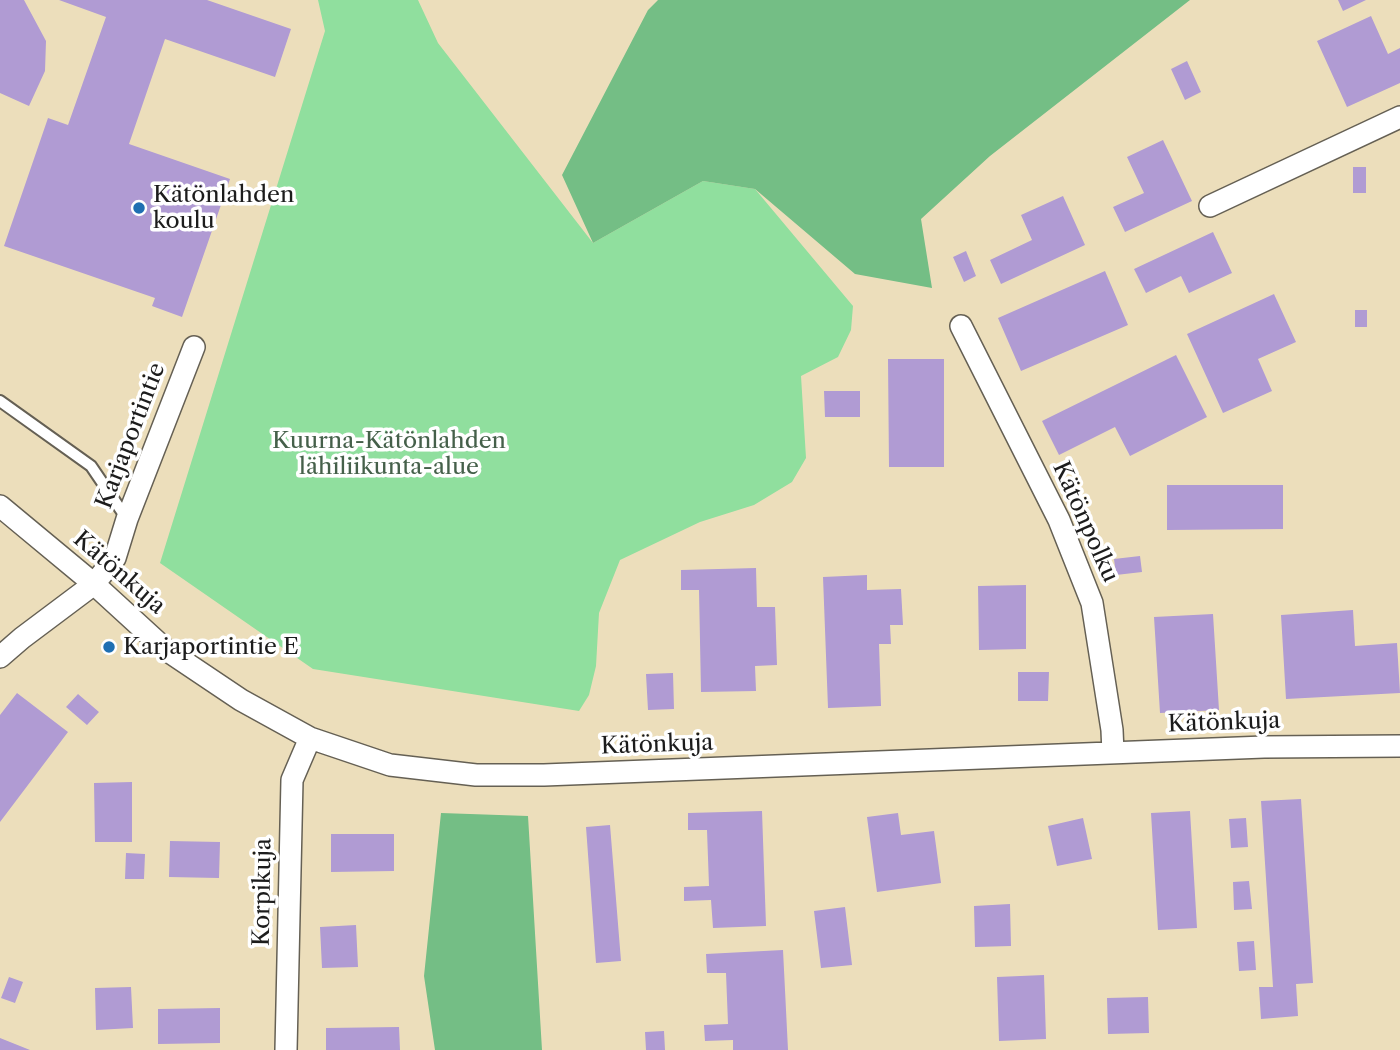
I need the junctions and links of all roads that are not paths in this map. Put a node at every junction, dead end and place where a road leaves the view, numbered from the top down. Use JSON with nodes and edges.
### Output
{"nodes":[{"id":1,"x":1400,"y":117,"type":"edge"},
{"id":2,"x":1210,"y":206,"type":"dead end"},
{"id":3,"x":961,"y":327,"type":"dead end"},
{"id":4,"x":194,"y":347,"type":"dead end"},
{"id":5,"x":0,"y":401,"type":"edge"},
{"id":6,"x":0,"y":506,"type":"edge"},
{"id":7,"x":127,"y":519,"type":"junction"},
{"id":8,"x":94,"y":584,"type":"junction"},
{"id":9,"x":0,"y":657,"type":"edge"},
{"id":10,"x":310,"y":738,"type":"junction"},
{"id":11,"x":1400,"y":746,"type":"edge"},
{"id":12,"x":1113,"y":754,"type":"junction"},
{"id":13,"x":286,"y":1050,"type":"edge"}],
"edges":[{"from":1,"to":2,"type":"street"},
{"from":3,"to":12,"type":"street","name":"Kätönpolku"},
{"from":4,"to":7,"type":"street","name":"Karjaportintie"},
{"from":5,"to":7,"type":"lane"},
{"from":6,"to":8,"type":"street","name":"Kätönkuja"},
{"from":7,"to":8,"type":"street","name":"Karjaportintie"},
{"from":8,"to":9,"type":"street","name":"Karjaportintie"},
{"from":8,"to":10,"type":"street","name":"Kätönkuja"},
{"from":10,"to":12,"type":"street","name":"Kätönkuja"},
{"from":10,"to":13,"type":"street","name":"Korpikuja"},
{"from":11,"to":12,"type":"street","name":"Kätönkuja"}]}
